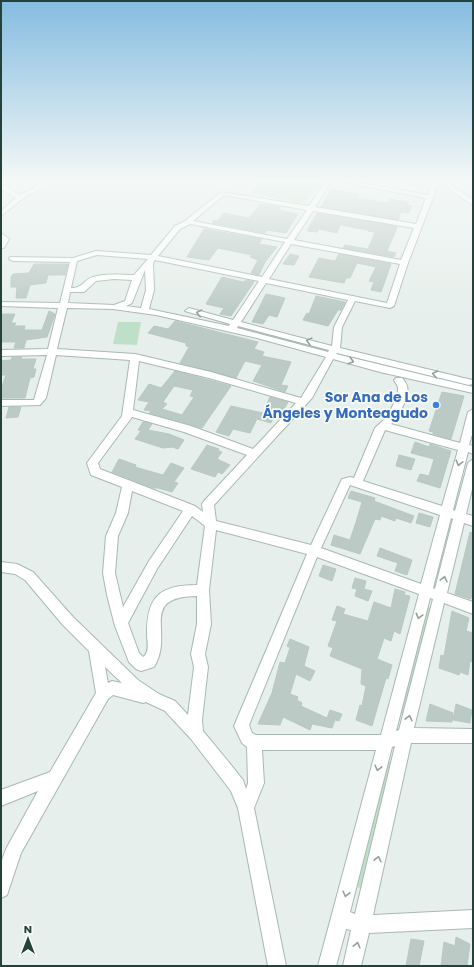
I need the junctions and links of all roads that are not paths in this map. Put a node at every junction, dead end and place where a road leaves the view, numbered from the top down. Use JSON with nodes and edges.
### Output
{"nodes":[{"id":1,"x":178,"y":227,"type":"edge"},
{"id":2,"x":217,"y":227,"type":"edge"},
{"id":3,"x":298,"y":227,"type":"edge"},
{"id":4,"x":419,"y":227,"type":"edge"},
{"id":5,"x":1,"y":235,"type":"edge"},
{"id":6,"x":289,"y":240,"type":"junction"},
{"id":7,"x":1,"y":246,"type":"edge"},
{"id":8,"x":13,"y":259,"type":"dead end"},
{"id":9,"x":74,"y":260,"type":"junction"},
{"id":10,"x":151,"y":260,"type":"junction"},
{"id":11,"x":404,"y":263,"type":"junction"},
{"id":12,"x":138,"y":278,"type":"junction"},
{"id":13,"x":265,"y":279,"type":"junction"},
{"id":14,"x":67,"y":290,"type":"junction"},
{"id":15,"x":353,"y":297,"type":"junction"},
{"id":16,"x":1,"y":304,"type":"edge"},
{"id":17,"x":64,"y":305,"type":"junction"},
{"id":18,"x":145,"y":306,"type":"junction"},
{"id":19,"x":113,"y":308,"type":"junction"},
{"id":20,"x":234,"y":326,"type":"junction"},
{"id":21,"x":53,"y":352,"type":"junction"},
{"id":22,"x":333,"y":352,"type":"junction"},
{"id":23,"x":1,"y":353,"type":"edge"},
{"id":24,"x":135,"y":356,"type":"junction"},
{"id":25,"x":399,"y":380,"type":"dead end"},
{"id":26,"x":473,"y":383,"type":"edge"},
{"id":27,"x":473,"y":390,"type":"edge"},
{"id":28,"x":304,"y":402,"type":"junction"},
{"id":29,"x":1,"y":403,"type":"edge"},
{"id":30,"x":128,"y":412,"type":"junction"},
{"id":31,"x":473,"y":412,"type":"edge"},
{"id":32,"x":384,"y":426,"type":"junction"},
{"id":33,"x":468,"y":448,"type":"edge"},
{"id":34,"x":255,"y":454,"type":"junction"},
{"id":35,"x":473,"y":463,"type":"edge"},
{"id":36,"x":357,"y":483,"type":"junction"},
{"id":37,"x":128,"y":485,"type":"junction"},
{"id":38,"x":191,"y":509,"type":"junction"},
{"id":39,"x":446,"y":513,"type":"junction"},
{"id":40,"x":466,"y":519,"type":"edge"},
{"id":41,"x":211,"y":524,"type":"junction"},
{"id":42,"x":314,"y":551,"type":"junction"},
{"id":43,"x":1,"y":567,"type":"edge"},
{"id":44,"x":202,"y":590,"type":"junction"},
{"id":45,"x":426,"y":590,"type":"junction"},
{"id":46,"x":440,"y":596,"type":"junction"},
{"id":47,"x":473,"y":608,"type":"edge"},
{"id":48,"x":121,"y":622,"type":"junction"},
{"id":49,"x":95,"y":647,"type":"junction"},
{"id":50,"x":103,"y":694,"type":"junction"},
{"id":51,"x":154,"y":699,"type":"junction"},
{"id":52,"x":196,"y":734,"type":"junction"},
{"id":53,"x":405,"y":735,"type":"junction"},
{"id":54,"x":473,"y":736,"type":"edge"},
{"id":55,"x":385,"y":742,"type":"junction"},
{"id":56,"x":254,"y":743,"type":"junction"},
{"id":57,"x":54,"y":778,"type":"junction"},
{"id":58,"x":1,"y":798,"type":"edge"},
{"id":59,"x":246,"y":808,"type":"junction"},
{"id":60,"x":1,"y":889,"type":"edge"},
{"id":61,"x":340,"y":919,"type":"junction"},
{"id":62,"x":473,"y":919,"type":"edge"},
{"id":63,"x":362,"y":924,"type":"junction"},
{"id":64,"x":277,"y":966,"type":"edge"},
{"id":65,"x":327,"y":966,"type":"edge"},
{"id":66,"x":352,"y":966,"type":"edge"}],
"edges":[{"from":1,"to":10,"type":"street"},
{"from":2,"to":6,"type":"street"},
{"from":3,"to":6,"type":"street"},
{"from":4,"to":11,"type":"street"},
{"from":5,"to":7,"type":"street"},
{"from":6,"to":11,"type":"street"},
{"from":6,"to":13,"type":"street"},
{"from":8,"to":9,"type":"street"},
{"from":9,"to":10,"type":"street"},
{"from":9,"to":14,"type":"street"},
{"from":10,"to":12,"type":"street"},
{"from":10,"to":13,"type":"street"},
{"from":10,"to":18,"type":"street"},
{"from":11,"to":15,"type":"street"},
{"from":12,"to":14,"type":"street"},
{"from":12,"to":19,"type":"street"},
{"from":13,"to":15,"type":"street"},
{"from":13,"to":20,"type":"street"},
{"from":14,"to":17,"type":"street"},
{"from":15,"to":22,"type":"street"},
{"from":16,"to":17,"type":"street"},
{"from":17,"to":19,"type":"street"},
{"from":17,"to":21,"type":"street"},
{"from":18,"to":19,"type":"street"},
{"from":18,"to":20,"type":"street"},
{"from":20,"to":22,"type":"street"},
{"from":21,"to":23,"type":"street"},
{"from":21,"to":24,"type":"street"},
{"from":21,"to":29,"type":"street"},
{"from":26,"to":22,"type":"street","one_way":true},
{"from":22,"to":27,"type":"street","one_way":true},
{"from":22,"to":28,"type":"street"},
{"from":24,"to":28,"type":"street"},
{"from":24,"to":30,"type":"street"},
{"from":25,"to":32,"type":"street"},
{"from":28,"to":34,"type":"street"},
{"from":30,"to":34,"type":"street"},
{"from":30,"to":37,"type":"street"},
{"from":31,"to":33,"type":"street"},
{"from":32,"to":33,"type":"street"},
{"from":32,"to":36,"type":"street"},
{"from":33,"to":39,"type":"street","one_way":true},
{"from":34,"to":41,"type":"street"},
{"from":35,"to":40,"type":"street"},
{"from":36,"to":39,"type":"street"},
{"from":36,"to":42,"type":"street"},
{"from":37,"to":38,"type":"street"},
{"from":37,"to":48,"type":"street"},
{"from":38,"to":41,"type":"street"},
{"from":38,"to":48,"type":"street"},
{"from":39,"to":40,"type":"street"},
{"from":39,"to":45,"type":"street"},
{"from":46,"to":40,"type":"street","one_way":true},
{"from":41,"to":42,"type":"street"},
{"from":41,"to":44,"type":"street"},
{"from":42,"to":45,"type":"street"},
{"from":42,"to":56,"type":"street"},
{"from":43,"to":49,"type":"street"},
{"from":44,"to":48,"type":"street"},
{"from":44,"to":52,"type":"street"},
{"from":45,"to":46,"type":"street"},
{"from":45,"to":55,"type":"street","one_way":true},
{"from":46,"to":47,"type":"street"},
{"from":53,"to":46,"type":"street","one_way":true},
{"from":49,"to":50,"type":"street"},
{"from":49,"to":51,"type":"street"},
{"from":50,"to":51,"type":"street"},
{"from":50,"to":57,"type":"street"},
{"from":51,"to":52,"type":"street"},
{"from":52,"to":59,"type":"street"},
{"from":53,"to":54,"type":"street"},
{"from":53,"to":55,"type":"street"},
{"from":63,"to":53,"type":"street","one_way":true},
{"from":55,"to":56,"type":"street"},
{"from":55,"to":61,"type":"street","one_way":true},
{"from":56,"to":59,"type":"street"},
{"from":57,"to":58,"type":"street"},
{"from":57,"to":60,"type":"street"},
{"from":59,"to":64,"type":"street"},
{"from":61,"to":63,"type":"street"},
{"from":61,"to":65,"type":"street"},
{"from":62,"to":63,"type":"street"},
{"from":66,"to":63,"type":"street","one_way":true}]}
